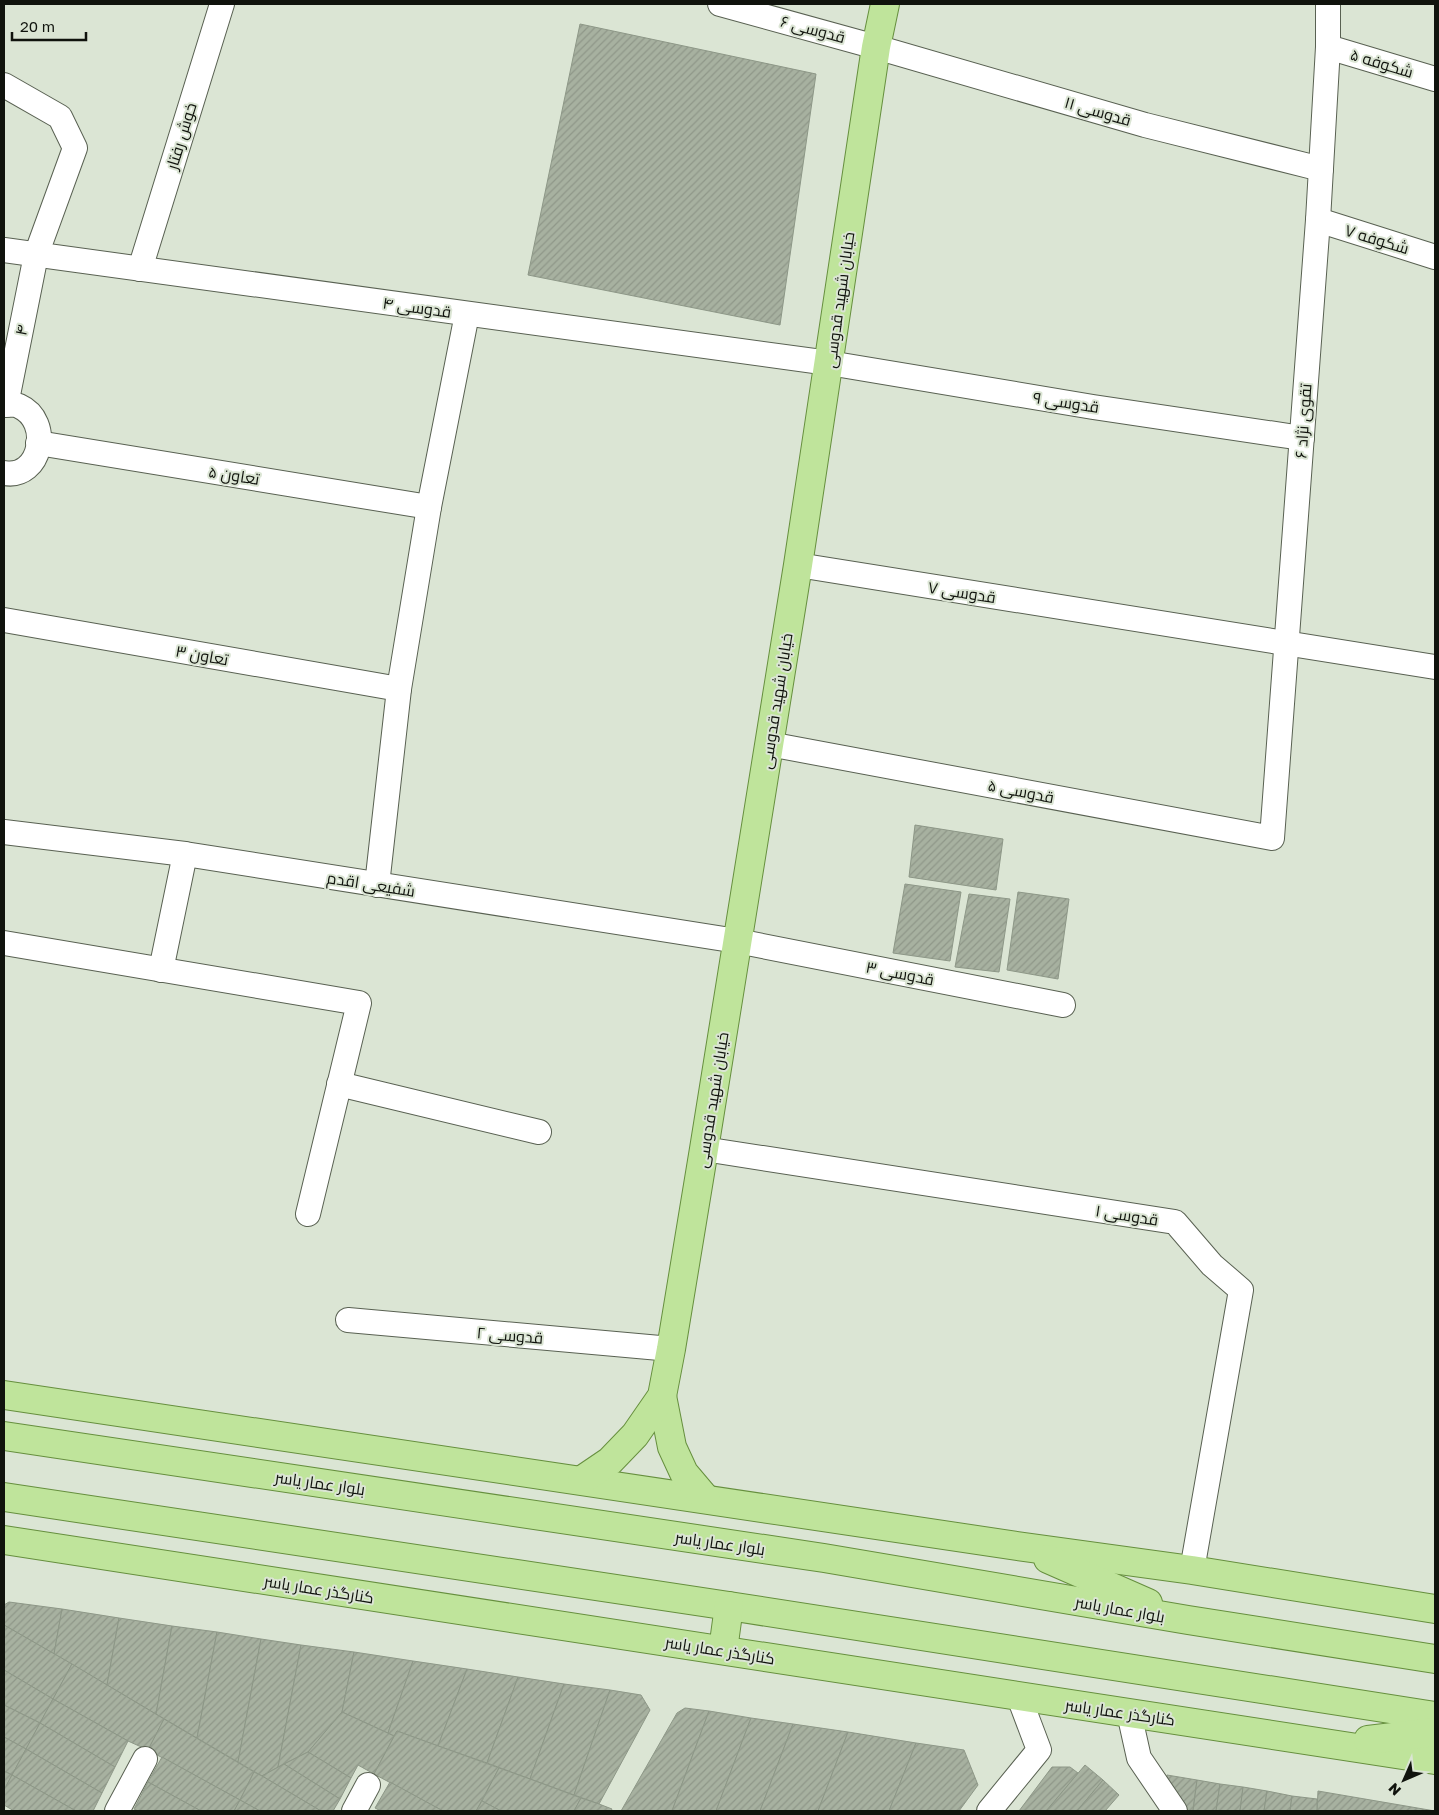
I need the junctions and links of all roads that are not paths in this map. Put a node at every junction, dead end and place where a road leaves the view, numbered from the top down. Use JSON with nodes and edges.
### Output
{"nodes":[{"id":1,"x":222,"y":4,"type":"edge"},
{"id":2,"x":720,"y":4,"type":"edge"},
{"id":3,"x":885,"y":4,"type":"edge"},
{"id":4,"x":1328,"y":4,"type":"edge"},
{"id":5,"x":876,"y":47,"type":"junction"},
{"id":6,"x":1328,"y":47,"type":"junction"},
{"id":7,"x":1435,"y":79,"type":"edge"},
{"id":8,"x":4,"y":85,"type":"edge"},
{"id":9,"x":1322,"y":169,"type":"junction"},
{"id":10,"x":1318,"y":220,"type":"junction"},
{"id":11,"x":4,"y":250,"type":"edge"},
{"id":12,"x":36,"y":255,"type":"junction"},
{"id":13,"x":1435,"y":257,"type":"edge"},
{"id":14,"x":140,"y":269,"type":"junction"},
{"id":15,"x":468,"y":314,"type":"junction"},
{"id":16,"x":830,"y":363,"type":"junction"},
{"id":17,"x":5,"y":405,"type":"edge"},
{"id":18,"x":1302,"y":438,"type":"junction"},
{"id":19,"x":38,"y":443,"type":"junction"},
{"id":20,"x":4,"y":473,"type":"edge"},
{"id":21,"x":429,"y":507,"type":"junction"},
{"id":22,"x":798,"y":565,"type":"junction"},
{"id":23,"x":4,"y":620,"type":"edge"},
{"id":24,"x":1287,"y":644,"type":"junction"},
{"id":25,"x":1435,"y":667,"type":"edge"},
{"id":26,"x":399,"y":689,"type":"junction"},
{"id":27,"x":769,"y":744,"type":"junction"},
{"id":28,"x":4,"y":832,"type":"edge"},
{"id":29,"x":1272,"y":838,"type":"joint"},
{"id":30,"x":185,"y":854,"type":"junction"},
{"id":31,"x":377,"y":885,"type":"junction"},
{"id":32,"x":737,"y":941,"type":"junction"},
{"id":33,"x":4,"y":943,"type":"edge"},
{"id":34,"x":161,"y":970,"type":"junction"},
{"id":35,"x":1063,"y":1005,"type":"dead end"},
{"id":36,"x":340,"y":1084,"type":"junction"},
{"id":37,"x":539,"y":1132,"type":"dead end"},
{"id":38,"x":704,"y":1149,"type":"junction"},
{"id":39,"x":308,"y":1214,"type":"dead end"},
{"id":40,"x":348,"y":1320,"type":"dead end"},
{"id":41,"x":671,"y":1349,"type":"junction"},
{"id":42,"x":4,"y":1395,"type":"edge"},
{"id":43,"x":662,"y":1396,"type":"junction"},
{"id":44,"x":4,"y":1436,"type":"edge"},
{"id":45,"x":582,"y":1480,"type":"junction"},
{"id":46,"x":4,"y":1497,"type":"edge"},
{"id":47,"x":706,"y":1499,"type":"junction"},
{"id":48,"x":4,"y":1540,"type":"edge"},
{"id":49,"x":1017,"y":1546,"type":"junction"},
{"id":50,"x":1192,"y":1570,"type":"junction"},
{"id":51,"x":729,"y":1606,"type":"junction"},
{"id":52,"x":1435,"y":1609,"type":"edge"},
{"id":53,"x":1188,"y":1620,"type":"junction"},
{"id":54,"x":722,"y":1650,"type":"junction"},
{"id":55,"x":1435,"y":1659,"type":"edge"},
{"id":56,"x":1019,"y":1697,"type":"junction"},
{"id":57,"x":1129,"y":1713,"type":"junction"},
{"id":58,"x":1435,"y":1716,"type":"edge"},
{"id":59,"x":1435,"y":1732,"type":"edge"},
{"id":60,"x":1331,"y":1744,"type":"junction"},
{"id":61,"x":145,"y":1760,"type":"dead end"},
{"id":62,"x":1435,"y":1760,"type":"edge"},
{"id":63,"x":368,"y":1785,"type":"dead end"},
{"id":64,"x":117,"y":1811,"type":"edge"},
{"id":65,"x":354,"y":1811,"type":"edge"},
{"id":66,"x":989,"y":1811,"type":"edge"},
{"id":67,"x":1175,"y":1811,"type":"edge"}],
"edges":[{"from":1,"to":14,"type":"street","name":"خوش رفتار"},
{"from":2,"to":5,"type":"street","name":"قدوسی ۶"},
{"from":3,"to":5,"type":"main road","name":"خیابان شهید قدوسی"},
{"from":4,"to":6,"type":"street","name":"تقوی نژاد ۶"},
{"from":5,"to":9,"type":"street","name":"قدوسی ۱۱"},
{"from":5,"to":16,"type":"main road","name":"خیابان شهید قدوسی"},
{"from":6,"to":7,"type":"street","name":"شکوفه ۵"},
{"from":6,"to":9,"type":"street","name":"تقوی نژاد ۶"},
{"from":8,"to":12,"type":"street","name":"۴"},
{"from":9,"to":10,"type":"street","name":"تقوی نژاد ۶"},
{"from":10,"to":13,"type":"street","name":"شکوفه ۷"},
{"from":10,"to":18,"type":"street","name":"تقوی نژاد ۶"},
{"from":11,"to":12,"type":"street","name":"قدوسی ۴"},
{"from":12,"to":14,"type":"street","name":"قدوسی ۴"},
{"from":12,"to":17,"type":"street","name":"۴"},
{"from":14,"to":15,"type":"street","name":"قدوسی ۴"},
{"from":15,"to":16,"type":"street","name":"قدوسی ۴"},
{"from":15,"to":21,"type":"street"},
{"from":16,"to":18,"type":"street","name":"قدوسی ۹"},
{"from":16,"to":22,"type":"main road","name":"خیابان شهید قدوسی"},
{"from":17,"to":19,"type":"street"},
{"from":18,"to":24,"type":"street","name":"تقوی نژاد ۶"},
{"from":19,"to":20,"type":"street"},
{"from":19,"to":21,"type":"street","name":"تعاون ۵"},
{"from":21,"to":26,"type":"street"},
{"from":22,"to":24,"type":"street","name":"قدوسی ۷"},
{"from":22,"to":27,"type":"main road","name":"خیابان شهید قدوسی"},
{"from":23,"to":26,"type":"street","name":"تعاون ۳"},
{"from":24,"to":25,"type":"street","name":"قدوسی ۷"},
{"from":24,"to":29,"type":"street","name":"تقوی نژاد ۶"},
{"from":26,"to":31,"type":"street"},
{"from":27,"to":29,"type":"street","name":"قدوسی ۵"},
{"from":27,"to":32,"type":"main road","name":"خیابان شهید قدوسی"},
{"from":28,"to":30,"type":"street","name":"شفیعی اقدم"},
{"from":30,"to":31,"type":"street","name":"شفیعی اقدم"},
{"from":30,"to":34,"type":"street"},
{"from":31,"to":32,"type":"street","name":"شفیعی اقدم"},
{"from":32,"to":35,"type":"street","name":"قدوسی ۳"},
{"from":32,"to":38,"type":"main road","name":"خیابان شهید قدوسی"},
{"from":33,"to":34,"type":"street"},
{"from":34,"to":36,"type":"street"},
{"from":36,"to":37,"type":"street"},
{"from":36,"to":39,"type":"street"},
{"from":38,"to":41,"type":"main road","name":"خیابان شهید قدوسی"},
{"from":38,"to":50,"type":"street","name":"قدوسی ۱"},
{"from":40,"to":41,"type":"street","name":"قدوسی ۲"},
{"from":41,"to":43,"type":"main road","name":"خیابان شهید قدوسی"},
{"from":42,"to":45,"type":"main road"},
{"from":43,"to":45,"type":"main road"},
{"from":43,"to":47,"type":"main road"},
{"from":44,"to":53,"type":"main road","name":"بلوار عمار یاسر"},
{"from":45,"to":47,"type":"main road"},
{"from":46,"to":51,"type":"main road"},
{"from":47,"to":49,"type":"main road"},
{"from":48,"to":54,"type":"main road","name":"کنارگذر عمار یاسر"},
{"from":49,"to":50,"type":"main road"},
{"from":49,"to":53,"type":"main road"},
{"from":50,"to":52,"type":"main road"},
{"from":51,"to":54,"type":"main road"},
{"from":51,"to":58,"type":"main road"},
{"from":53,"to":55,"type":"main road","name":"بلوار عمار یاسر"},
{"from":54,"to":56,"type":"main road","name":"کنارگذر عمار یاسر"},
{"from":56,"to":57,"type":"main road","name":"کنارگذر عمار یاسر"},
{"from":56,"to":66,"type":"street"},
{"from":57,"to":60,"type":"main road","name":"کنارگذر عمار یاسر"},
{"from":57,"to":67,"type":"street"},
{"from":59,"to":60,"type":"main road"},
{"from":60,"to":62,"type":"main road","name":"کنارگذر عمار یاسر"},
{"from":61,"to":64,"type":"street"},
{"from":63,"to":65,"type":"street"}]}
